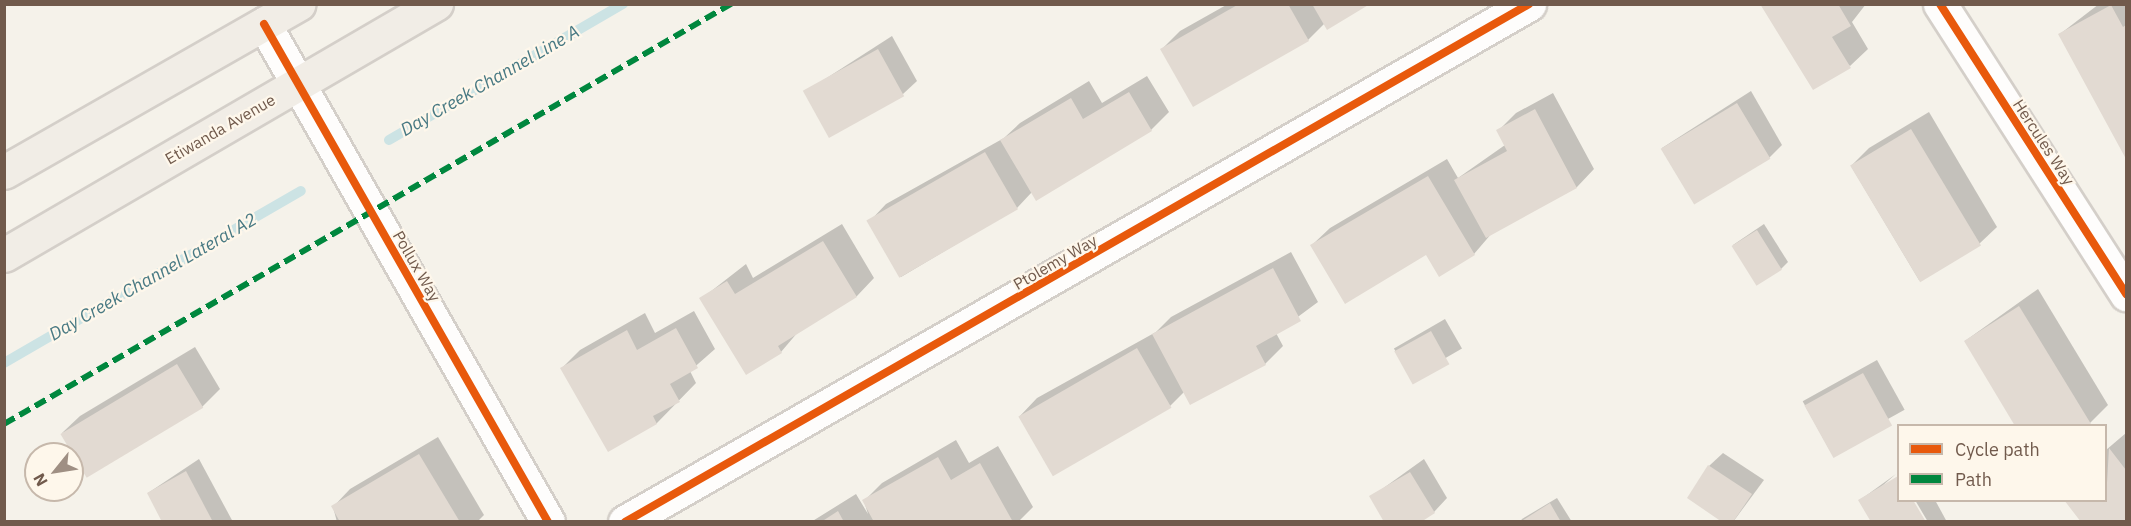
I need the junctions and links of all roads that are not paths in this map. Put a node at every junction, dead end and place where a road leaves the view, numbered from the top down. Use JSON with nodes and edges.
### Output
{"nodes":[{"id":1,"x":298,"y":4,"type":"edge"},
{"id":2,"x":436,"y":4,"type":"edge"},
{"id":3,"x":1529,"y":4,"type":"edge"},
{"id":4,"x":1940,"y":4,"type":"edge"},
{"id":5,"x":264,"y":24,"type":"junction"},
{"id":6,"x":298,"y":84,"type":"junction"},
{"id":7,"x":4,"y":172,"type":"edge"},
{"id":8,"x":4,"y":255,"type":"edge"},
{"id":9,"x":2127,"y":294,"type":"edge"},
{"id":10,"x":548,"y":522,"type":"edge"},
{"id":11,"x":625,"y":522,"type":"edge"}],
"edges":[{"from":1,"to":5,"type":"main road"},
{"from":2,"to":6,"type":"main road","name":"Etiwanda Avenue"},
{"from":3,"to":11,"type":"street","name":"Ptolemy Way"},
{"from":4,"to":9,"type":"street","name":"Hercules Way"},
{"from":5,"to":6,"type":"street","name":"Pollux Way"},
{"from":5,"to":7,"type":"main road"},
{"from":6,"to":8,"type":"main road","name":"Etiwanda Avenue"},
{"from":6,"to":10,"type":"street","name":"Pollux Way"}]}
